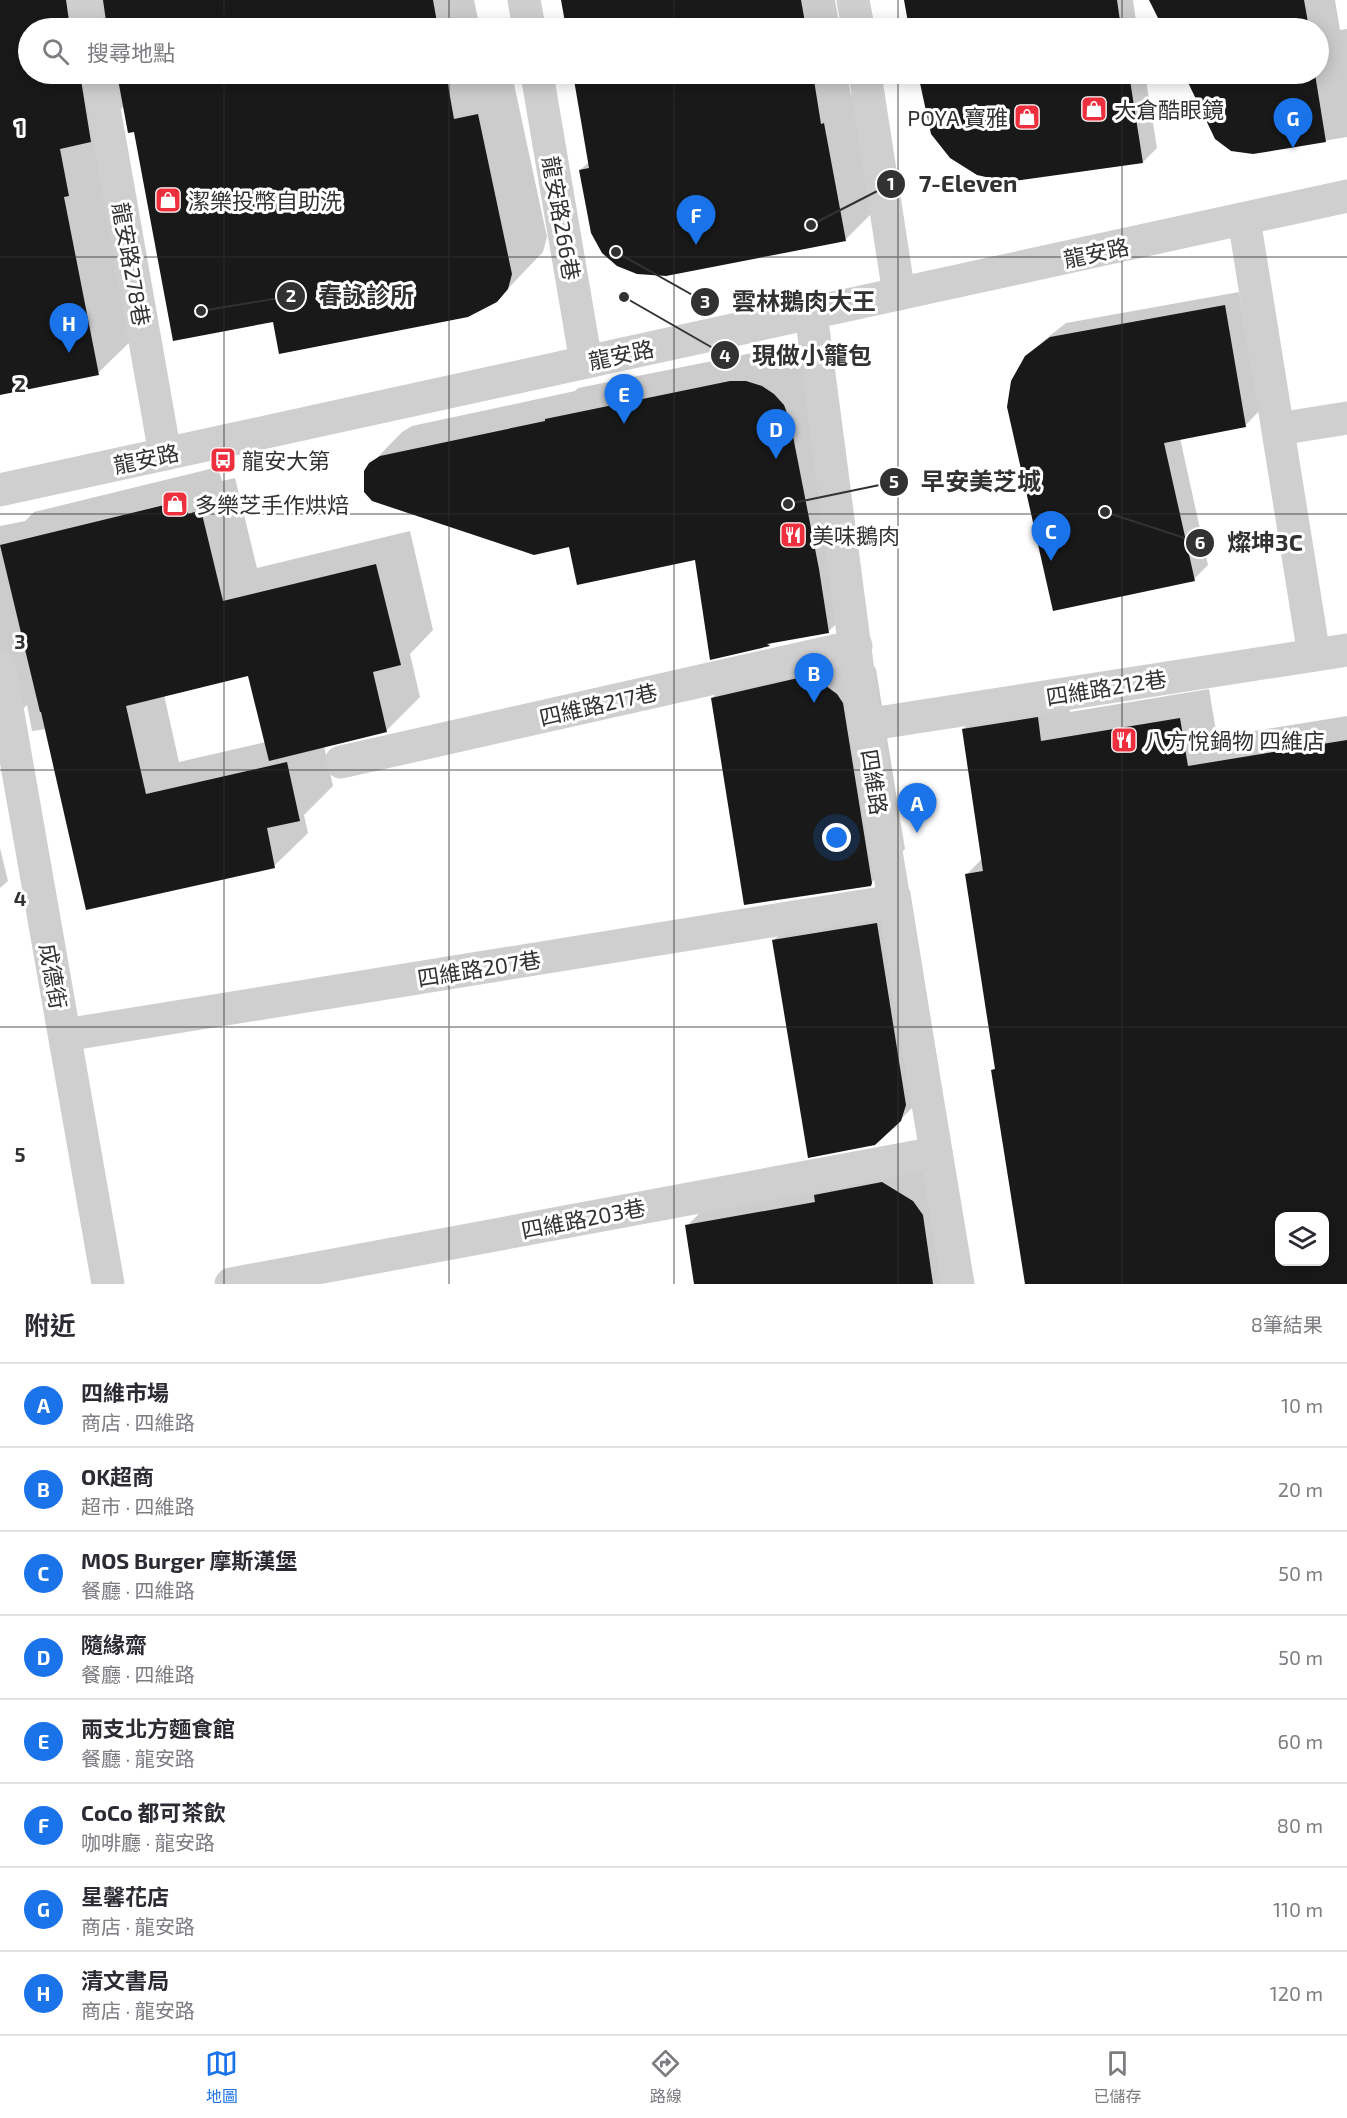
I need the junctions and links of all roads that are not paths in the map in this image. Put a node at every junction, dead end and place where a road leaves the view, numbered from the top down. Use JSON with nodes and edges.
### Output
{"nodes":[{"id":1,"x":84,"y":0,"type":"edge"},
{"id":2,"x":524,"y":0,"type":"edge"},
{"id":3,"x":853,"y":0,"type":"edge"},
{"id":4,"x":87,"y":18,"type":"edge"},
{"id":5,"x":527,"y":18,"type":"edge"},
{"id":6,"x":856,"y":18,"type":"edge"},
{"id":7,"x":100,"y":84,"type":"edge"},
{"id":8,"x":539,"y":84,"type":"edge"},
{"id":9,"x":867,"y":84,"type":"edge"},
{"id":10,"x":1347,"y":196,"type":"edge"},
{"id":11,"x":1244,"y":219,"type":"junction"},
{"id":12,"x":899,"y":294,"type":"junction"},
{"id":13,"x":811,"y":313,"type":"junction"},
{"id":14,"x":586,"y":362,"type":"junction"},
{"id":15,"x":1347,"y":418,"type":"edge"},
{"id":16,"x":1278,"y":429,"type":"junction"},
{"id":17,"x":165,"y":454,"type":"junction"},
{"id":18,"x":0,"y":490,"type":"edge"},
{"id":19,"x":856,"y":646,"type":"junction"},
{"id":20,"x":1347,"y":650,"type":"edge"},
{"id":21,"x":1314,"y":655,"type":"junction"},
{"id":22,"x":0,"y":668,"type":"edge"},
{"id":23,"x":865,"y":725,"type":"junction"},
{"id":24,"x":341,"y":762,"type":"dead end"},
{"id":25,"x":894,"y":902,"type":"junction"},
{"id":26,"x":64,"y":1035,"type":"junction"},
{"id":27,"x":936,"y":1153,"type":"junction"},
{"id":28,"x":108,"y":1284,"type":"edge"},
{"id":29,"x":231,"y":1284,"type":"edge"},
{"id":30,"x":958,"y":1284,"type":"edge"}],
"edges":[{"from":1,"to":4,"type":"street"},
{"from":2,"to":5,"type":"street"},
{"from":3,"to":6,"type":"street"},
{"from":7,"to":17,"type":"street","name":"龍安路278巷"},
{"from":8,"to":14,"type":"street","name":"龍安路266巷"},
{"from":9,"to":12,"type":"street"},
{"from":10,"to":11,"type":"street","name":"龍安路"},
{"from":11,"to":12,"type":"street","name":"龍安路"},
{"from":11,"to":16,"type":"street"},
{"from":12,"to":13,"type":"street","name":"龍安路"},
{"from":13,"to":14,"type":"street","name":"龍安路"},
{"from":13,"to":19,"type":"street","name":"四維路"},
{"from":14,"to":17,"type":"street","name":"龍安路"},
{"from":15,"to":16,"type":"street"},
{"from":16,"to":21,"type":"street"},
{"from":17,"to":18,"type":"street","name":"龍安路"},
{"from":19,"to":23,"type":"street","name":"四維路"},
{"from":19,"to":24,"type":"street","name":"四維路217巷"},
{"from":20,"to":21,"type":"street","name":"四維路212巷"},
{"from":21,"to":23,"type":"street","name":"四維路212巷"},
{"from":22,"to":26,"type":"street","name":"成德街"},
{"from":23,"to":25,"type":"street","name":"四維路"},
{"from":25,"to":26,"type":"street","name":"四維路207巷"},
{"from":25,"to":27,"type":"street","name":"四維路"},
{"from":26,"to":28,"type":"street","name":"成德街"},
{"from":27,"to":29,"type":"street","name":"四維路203巷"},
{"from":27,"to":30,"type":"street","name":"四維路"}]}
